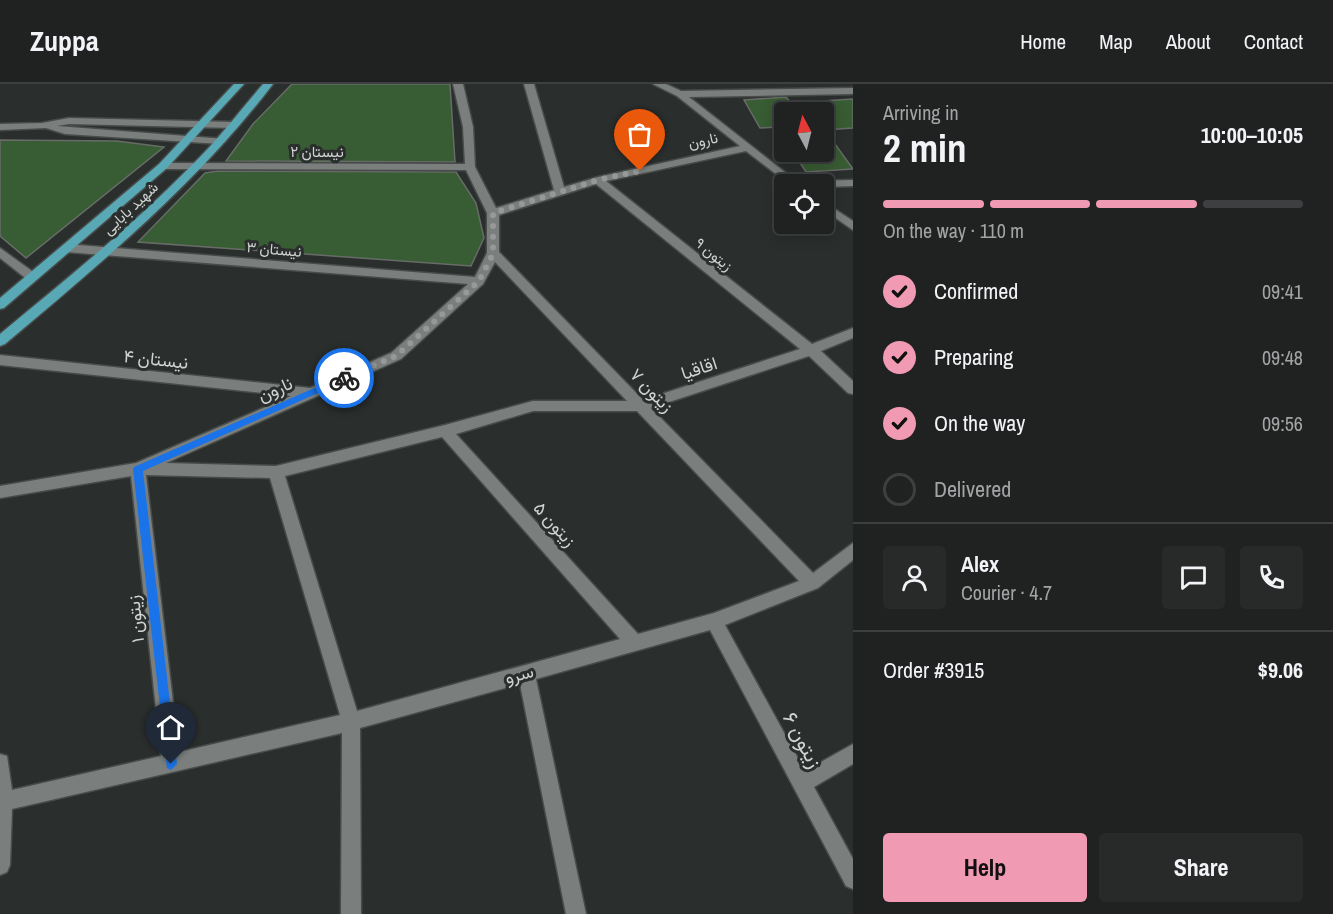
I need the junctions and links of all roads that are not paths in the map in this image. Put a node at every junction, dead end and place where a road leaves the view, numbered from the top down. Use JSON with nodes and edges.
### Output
{"nodes":[{"id":1,"x":239,"y":84,"type":"edge"},
{"id":2,"x":268,"y":84,"type":"edge"},
{"id":3,"x":458,"y":84,"type":"edge"},
{"id":4,"x":529,"y":84,"type":"edge"},
{"id":5,"x":658,"y":84,"type":"edge"},
{"id":6,"x":696,"y":84,"type":"edge"},
{"id":7,"x":853,"y":91,"type":"edge"},
{"id":8,"x":680,"y":94,"type":"junction"},
{"id":9,"x":701,"y":94,"type":"junction"},
{"id":10,"x":204,"y":125,"type":"junction"},
{"id":11,"x":234,"y":125,"type":"junction"},
{"id":12,"x":42,"y":126,"type":"junction"},
{"id":13,"x":0,"y":127,"type":"edge"},
{"id":14,"x":189,"y":140,"type":"junction"},
{"id":15,"x":221,"y":141,"type":"junction"},
{"id":16,"x":746,"y":148,"type":"junction"},
{"id":17,"x":163,"y":166,"type":"junction"},
{"id":18,"x":197,"y":166,"type":"junction"},
{"id":19,"x":470,"y":167,"type":"junction"},
{"id":20,"x":781,"y":174,"type":"edge"},
{"id":21,"x":598,"y":180,"type":"junction"},
{"id":22,"x":834,"y":183,"type":"edge"},
{"id":23,"x":853,"y":183,"type":"edge"},
{"id":24,"x":561,"y":191,"type":"junction"},
{"id":25,"x":834,"y":212,"type":"edge"},
{"id":26,"x":493,"y":213,"type":"junction"},
{"id":27,"x":853,"y":226,"type":"edge"},
{"id":28,"x":66,"y":248,"type":"junction"},
{"id":29,"x":106,"y":251,"type":"junction"},
{"id":30,"x":0,"y":252,"type":"edge"},
{"id":31,"x":493,"y":254,"type":"junction"},
{"id":32,"x":32,"y":277,"type":"junction"},
{"id":33,"x":479,"y":281,"type":"junction"},
{"id":34,"x":0,"y":305,"type":"edge"},
{"id":35,"x":853,"y":333,"type":"edge"},
{"id":36,"x":0,"y":341,"type":"edge"},
{"id":37,"x":812,"y":351,"type":"junction"},
{"id":38,"x":0,"y":360,"type":"edge"},
{"id":39,"x":853,"y":389,"type":"edge"},
{"id":40,"x":309,"y":393,"type":"junction"},
{"id":41,"x":640,"y":406,"type":"junction"},
{"id":42,"x":445,"y":431,"type":"junction"},
{"id":43,"x":138,"y":469,"type":"junction"},
{"id":44,"x":276,"y":472,"type":"junction"},
{"id":45,"x":0,"y":492,"type":"edge"},
{"id":46,"x":853,"y":550,"type":"edge"},
{"id":47,"x":812,"y":583,"type":"junction"},
{"id":48,"x":714,"y":621,"type":"junction"},
{"id":49,"x":636,"y":644,"type":"junction"},
{"id":50,"x":526,"y":672,"type":"junction"},
{"id":51,"x":351,"y":722,"type":"junction"},
{"id":52,"x":853,"y":753,"type":"edge"},
{"id":53,"x":0,"y":763,"type":"edge"},
{"id":54,"x":171,"y":764,"type":"junction"},
{"id":55,"x":802,"y":784,"type":"junction"},
{"id":56,"x":1,"y":801,"type":"edge"},
{"id":57,"x":0,"y":865,"type":"edge"},
{"id":58,"x":853,"y":879,"type":"edge"},
{"id":59,"x":351,"y":914,"type":"edge"},
{"id":60,"x":576,"y":914,"type":"edge"}],
"edges":[{"from":1,"to":10,"type":"main road","name":"شهید بابایی"},
{"from":2,"to":11,"type":"main road","name":"شهید بابایی"},
{"from":3,"to":19,"type":"street"},
{"from":4,"to":24,"type":"street"},
{"from":5,"to":8,"type":"street"},
{"from":6,"to":9,"type":"street"},
{"from":7,"to":9,"type":"street"},
{"from":8,"to":9,"type":"street"},
{"from":8,"to":16,"type":"street"},
{"from":10,"to":11,"type":"street"},
{"from":10,"to":12,"type":"street"},
{"from":10,"to":14,"type":"main road","name":"شهید بابایی"},
{"from":11,"to":15,"type":"main road","name":"شهید بابایی"},
{"from":12,"to":13,"type":"street"},
{"from":12,"to":14,"type":"street"},
{"from":14,"to":15,"type":"street"},
{"from":14,"to":17,"type":"main road","name":"شهید بابایی"},
{"from":15,"to":18,"type":"main road","name":"شهید بابایی"},
{"from":16,"to":20,"type":"street"},
{"from":16,"to":21,"type":"street","name":"نارون"},
{"from":17,"to":18,"type":"street","name":"نیستان ۲"},
{"from":17,"to":28,"type":"main road","name":"شهید بابایی"},
{"from":18,"to":19,"type":"street","name":"نیستان ۲"},
{"from":18,"to":29,"type":"main road","name":"شهید بابایی"},
{"from":19,"to":26,"type":"street"},
{"from":21,"to":24,"type":"street","name":"نارون"},
{"from":21,"to":37,"type":"street","name":"زیتون ۹"},
{"from":22,"to":23,"type":"street"},
{"from":24,"to":26,"type":"street","name":"نارون"},
{"from":25,"to":27,"type":"street"},
{"from":26,"to":31,"type":"street"},
{"from":28,"to":29,"type":"street","name":"نیستان ۳"},
{"from":28,"to":32,"type":"main road","name":"شهید بابایی"},
{"from":29,"to":33,"type":"street","name":"نیستان ۳"},
{"from":29,"to":36,"type":"main road","name":"شهید بابایی"},
{"from":30,"to":32,"type":"street"},
{"from":31,"to":33,"type":"street","name":"نارون"},
{"from":31,"to":41,"type":"street","name":"زیتون ۷"},
{"from":32,"to":34,"type":"main road","name":"شهید بابایی"},
{"from":33,"to":40,"type":"street","name":"نارون"},
{"from":35,"to":37,"type":"street","name":"اقاقیا"},
{"from":37,"to":39,"type":"street"},
{"from":37,"to":41,"type":"street","name":"اقاقیا"},
{"from":38,"to":40,"type":"street","name":"نیستان ۴"},
{"from":40,"to":43,"type":"street","name":"نارون"},
{"from":41,"to":42,"type":"street","name":"اقاقیا"},
{"from":41,"to":47,"type":"street","name":"زیتون ۷"},
{"from":42,"to":44,"type":"street","name":"اقاقیا"},
{"from":42,"to":49,"type":"street","name":"زیتون ۵"},
{"from":43,"to":44,"type":"street","name":"اقاقیا"},
{"from":43,"to":45,"type":"street"},
{"from":43,"to":54,"type":"street","name":"زیتون ۱"},
{"from":44,"to":51,"type":"street"},
{"from":46,"to":47,"type":"street","name":"سرو"},
{"from":47,"to":48,"type":"street","name":"سرو"},
{"from":48,"to":49,"type":"street","name":"سرو"},
{"from":48,"to":55,"type":"street","name":"زیتون ۶"},
{"from":49,"to":50,"type":"street","name":"سرو"},
{"from":50,"to":51,"type":"street","name":"سرو"},
{"from":50,"to":60,"type":"street"},
{"from":51,"to":54,"type":"street","name":"سرو"},
{"from":51,"to":59,"type":"street"},
{"from":52,"to":55,"type":"street"},
{"from":53,"to":56,"type":"street"},
{"from":54,"to":56,"type":"street","name":"سرو"},
{"from":55,"to":58,"type":"street","name":"زیتون ۶"},
{"from":56,"to":57,"type":"street"}]}
